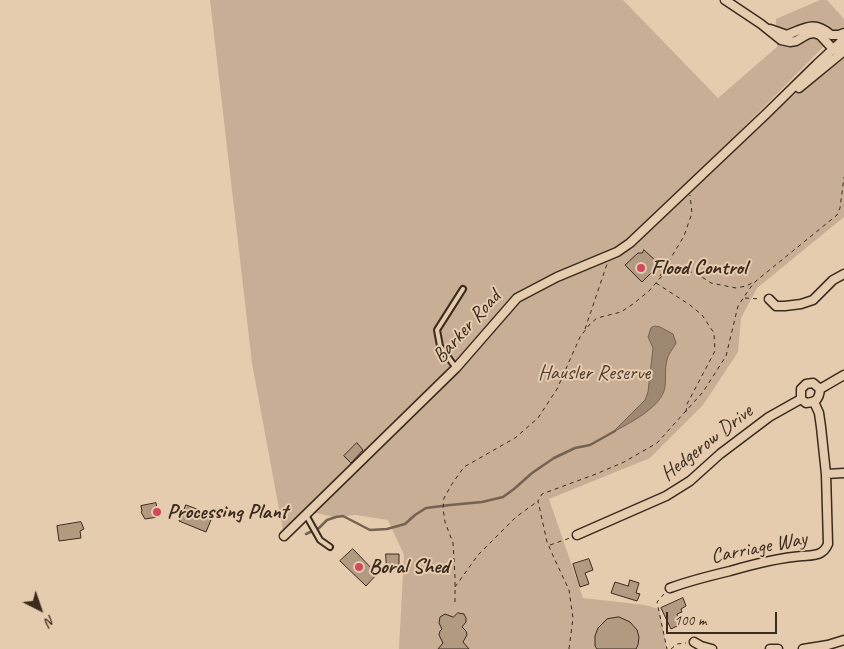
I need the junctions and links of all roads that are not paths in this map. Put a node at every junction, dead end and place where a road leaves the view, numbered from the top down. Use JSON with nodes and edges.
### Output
{"nodes":[{"id":1,"x":725,"y":0,"type":"edge"},
{"id":2,"x":766,"y":28,"type":"junction"},
{"id":3,"x":844,"y":34,"type":"edge"},
{"id":4,"x":844,"y":39,"type":"edge"},
{"id":5,"x":833,"y":49,"type":"junction"},
{"id":6,"x":844,"y":49,"type":"edge"},
{"id":7,"x":766,"y":114,"type":"junction"},
{"id":8,"x":844,"y":274,"type":"edge"},
{"id":9,"x":463,"y":289,"type":"dead end"},
{"id":10,"x":769,"y":299,"type":"road end"},
{"id":11,"x":456,"y":368,"type":"junction"},
{"id":12,"x":844,"y":375,"type":"edge"},
{"id":13,"x":820,"y":389,"type":"junction"},
{"id":14,"x":801,"y":398,"type":"junction"},
{"id":15,"x":814,"y":402,"type":"junction"},
{"id":16,"x":844,"y":472,"type":"edge"},
{"id":17,"x":826,"y":474,"type":"junction"},
{"id":18,"x":306,"y":515,"type":"junction"},
{"id":19,"x":577,"y":535,"type":"road end"},
{"id":20,"x":284,"y":536,"type":"dead end"},
{"id":21,"x":330,"y":547,"type":"dead end"},
{"id":22,"x":670,"y":588,"type":"road end"},
{"id":23,"x":844,"y":640,"type":"edge"},
{"id":24,"x":694,"y":642,"type":"road end"},
{"id":25,"x":712,"y":649,"type":"edge"},
{"id":26,"x":770,"y":649,"type":"edge"},
{"id":27,"x":778,"y":649,"type":"edge"},
{"id":28,"x":803,"y":649,"type":"edge"}],
"edges":[{"from":1,"to":2,"type":"street"},
{"from":2,"to":3,"type":"street"},
{"from":2,"to":5,"type":"street"},
{"from":4,"to":5,"type":"street","name":"Barker Road"},
{"from":5,"to":6,"type":"street"},
{"from":5,"to":7,"type":"street","name":"Barker Road"},
{"from":6,"to":7,"type":"street","name":"Barker Road"},
{"from":7,"to":11,"type":"street","name":"Barker Road"},
{"from":8,"to":10,"type":"street"},
{"from":9,"to":11,"type":"lane"},
{"from":11,"to":18,"type":"street","name":"Barker Road"},
{"from":12,"to":13,"type":"street"},
{"from":13,"to":14,"type":"street"},
{"from":13,"to":15,"type":"street"},
{"from":14,"to":15,"type":"street"},
{"from":14,"to":19,"type":"street","name":"Hedgerow Drive"},
{"from":15,"to":17,"type":"street","name":"Carriage Way"},
{"from":16,"to":17,"type":"street"},
{"from":17,"to":22,"type":"street","name":"Carriage Way"},
{"from":18,"to":20,"type":"street","name":"Barker Road"},
{"from":18,"to":21,"type":"lane"},
{"from":23,"to":28,"type":"street"},
{"from":24,"to":25,"type":"street"},
{"from":26,"to":27,"type":"street"}]}
